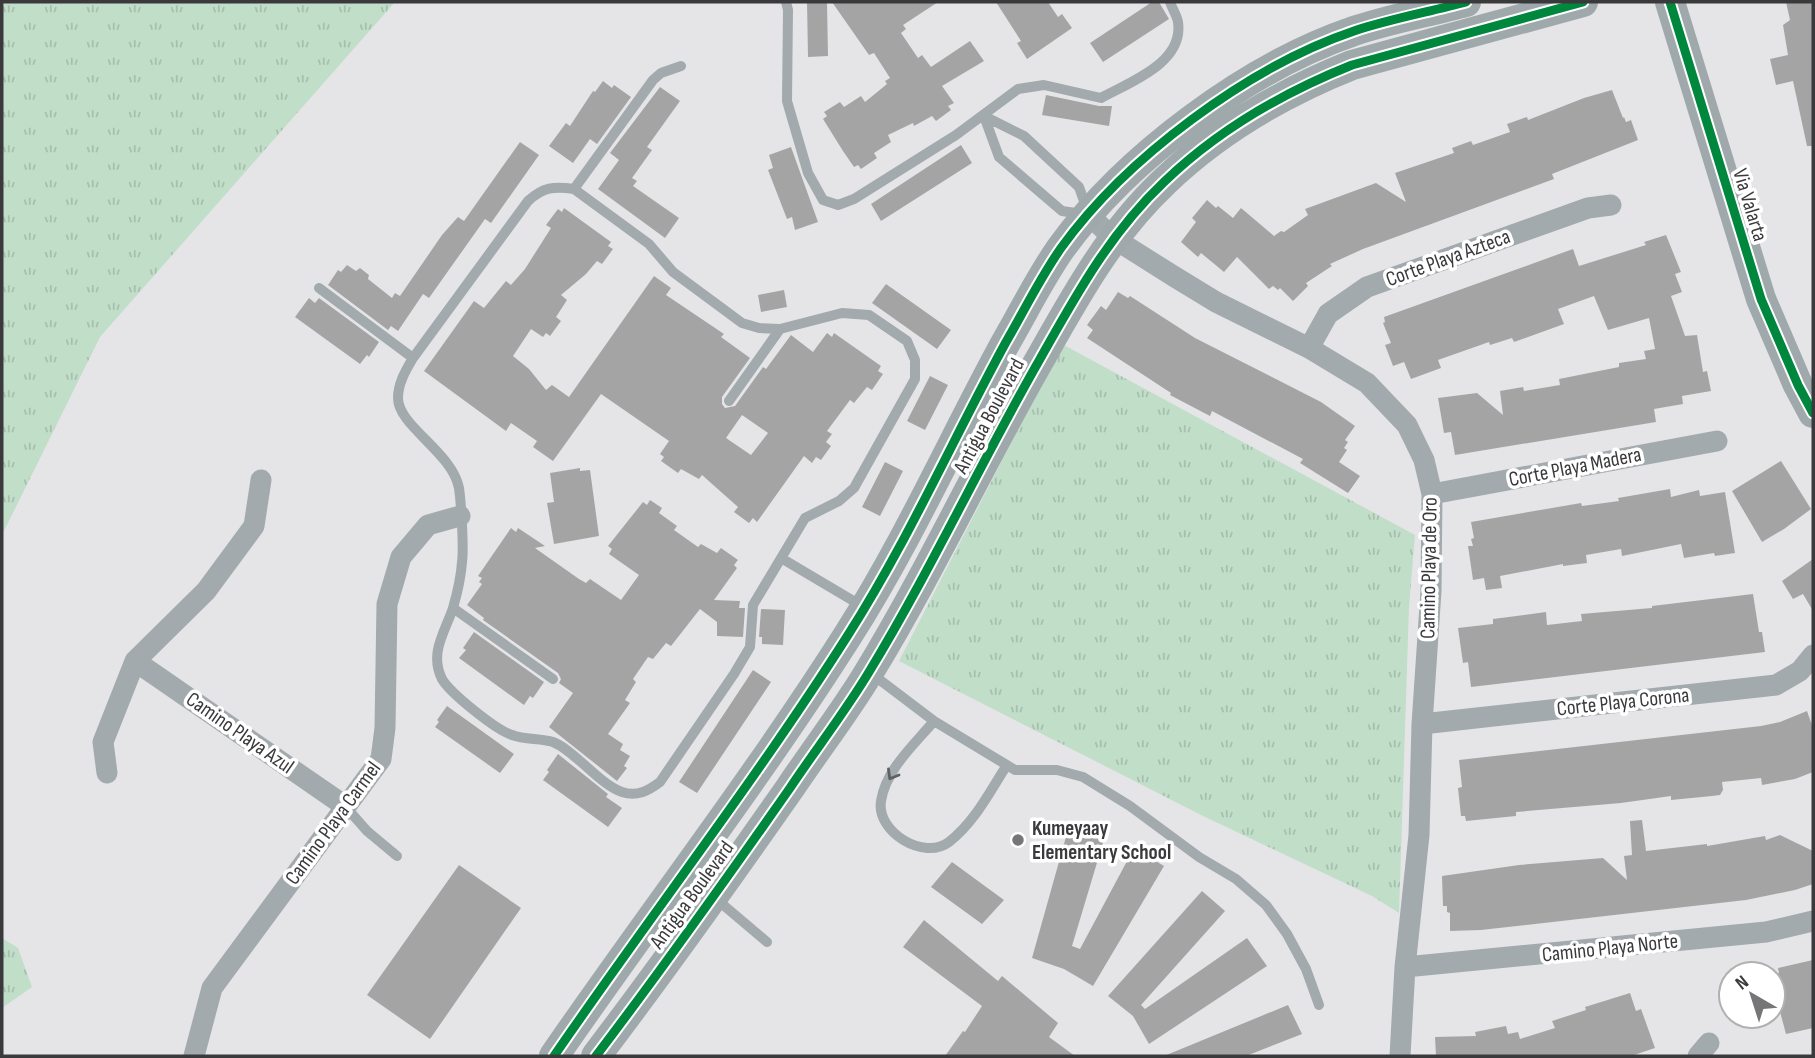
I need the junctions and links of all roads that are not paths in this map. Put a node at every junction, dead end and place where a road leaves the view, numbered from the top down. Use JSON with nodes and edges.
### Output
{"nodes":[{"id":1,"x":786,"y":2,"type":"edge"},
{"id":2,"x":1170,"y":2,"type":"edge"},
{"id":3,"x":1466,"y":2,"type":"edge"},
{"id":4,"x":1583,"y":2,"type":"edge"},
{"id":5,"x":1670,"y":2,"type":"edge"},
{"id":6,"x":681,"y":66,"type":"dead end"},
{"id":7,"x":984,"y":116,"type":"junction"},
{"id":8,"x":574,"y":189,"type":"junction"},
{"id":9,"x":1611,"y":205,"type":"dead end"},
{"id":10,"x":1089,"y":215,"type":"junction"},
{"id":11,"x":1113,"y":238,"type":"junction"},
{"id":12,"x":319,"y":288,"type":"dead end"},
{"id":13,"x":780,"y":329,"type":"junction"},
{"id":14,"x":1309,"y":348,"type":"junction"},
{"id":15,"x":413,"y":358,"type":"junction"},
{"id":16,"x":729,"y":401,"type":"dead end"},
{"id":17,"x":1813,"y":413,"type":"edge"},
{"id":18,"x":1717,"y":440,"type":"dead end"},
{"id":19,"x":261,"y":480,"type":"dead end"},
{"id":20,"x":1432,"y":494,"type":"junction"},
{"id":21,"x":460,"y":516,"type":"junction"},
{"id":22,"x":781,"y":558,"type":"junction"},
{"id":23,"x":864,"y":607,"type":"junction"},
{"id":24,"x":453,"y":608,"type":"junction"},
{"id":25,"x":887,"y":640,"type":"junction"},
{"id":26,"x":1813,"y":655,"type":"edge"},
{"id":27,"x":135,"y":661,"type":"junction"},
{"id":28,"x":870,"y":672,"type":"junction"},
{"id":29,"x":553,"y":679,"type":"dead end"},
{"id":30,"x":934,"y":721,"type":"junction"},
{"id":31,"x":1422,"y":724,"type":"junction"},
{"id":32,"x":1007,"y":765,"type":"junction"},
{"id":33,"x":107,"y":773,"type":"dead end"},
{"id":34,"x":345,"y":806,"type":"junction"},
{"id":35,"x":703,"y":849,"type":"junction"},
{"id":36,"x":397,"y":856,"type":"dead end"},
{"id":37,"x":713,"y":897,"type":"junction"},
{"id":38,"x":1813,"y":921,"type":"edge"},
{"id":39,"x":767,"y":942,"type":"dead end"},
{"id":40,"x":1405,"y":967,"type":"junction"},
{"id":41,"x":1319,"y":1005,"type":"dead end"},
{"id":42,"x":194,"y":1056,"type":"edge"},
{"id":43,"x":555,"y":1056,"type":"edge"},
{"id":44,"x":596,"y":1056,"type":"edge"},
{"id":45,"x":1400,"y":1056,"type":"edge"}],
"edges":[{"from":1,"to":7,"type":"lane"},
{"from":2,"to":7,"type":"lane"},
{"from":3,"to":10,"type":"main road","name":"Antigua Boulevard"},
{"from":4,"to":11,"type":"main road","name":"Antigua Boulevard"},
{"from":5,"to":17,"type":"main road","name":"Via Valarta"},
{"from":6,"to":8,"type":"lane"},
{"from":7,"to":10,"type":"lane"},
{"from":7,"to":10,"type":"lane"},
{"from":8,"to":13,"type":"lane"},
{"from":8,"to":15,"type":"lane"},
{"from":9,"to":14,"type":"street","name":"Corte Playa Azteca"},
{"from":10,"to":11,"type":"street","name":"Camino Playa de Oro"},
{"from":10,"to":23,"type":"main road","name":"Antigua Boulevard"},
{"from":11,"to":14,"type":"street","name":"Camino Playa de Oro"},
{"from":11,"to":25,"type":"main road","name":"Antigua Boulevard"},
{"from":12,"to":15,"type":"lane"},
{"from":13,"to":16,"type":"lane"},
{"from":13,"to":22,"type":"lane"},
{"from":14,"to":20,"type":"street","name":"Camino Playa de Oro"},
{"from":15,"to":21,"type":"lane"},
{"from":18,"to":20,"type":"street","name":"Corte Playa Madera"},
{"from":19,"to":27,"type":"street"},
{"from":20,"to":31,"type":"street","name":"Camino Playa de Oro"},
{"from":21,"to":24,"type":"lane"},
{"from":21,"to":34,"type":"street","name":"Camino Playa Carmel"},
{"from":22,"to":23,"type":"lane"},
{"from":22,"to":24,"type":"lane"},
{"from":23,"to":25,"type":"main road"},
{"from":23,"to":35,"type":"main road","name":"Antigua Boulevard"},
{"from":24,"to":29,"type":"lane"},
{"from":25,"to":28,"type":"main road","name":"Antigua Boulevard"},
{"from":26,"to":31,"type":"street","name":"Corte Playa Corona"},
{"from":27,"to":33,"type":"street"},
{"from":27,"to":34,"type":"street","name":"Camino Playa Azul"},
{"from":28,"to":30,"type":"lane"},
{"from":28,"to":37,"type":"main road","name":"Antigua Boulevard"},
{"from":30,"to":32,"type":"lane"},
{"from":30,"to":32,"type":"lane","one_way":true},
{"from":31,"to":40,"type":"street","name":"Camino Playa de Oro"},
{"from":32,"to":41,"type":"lane"},
{"from":34,"to":36,"type":"lane"},
{"from":34,"to":42,"type":"street","name":"Camino Playa Carmel"},
{"from":35,"to":37,"type":"main road"},
{"from":35,"to":43,"type":"main road","name":"Antigua Boulevard"},
{"from":37,"to":39,"type":"lane"},
{"from":37,"to":44,"type":"main road","name":"Antigua Boulevard"},
{"from":38,"to":40,"type":"street","name":"Camino Playa Norte"},
{"from":40,"to":45,"type":"street","name":"Camino Playa de Oro"}]}
